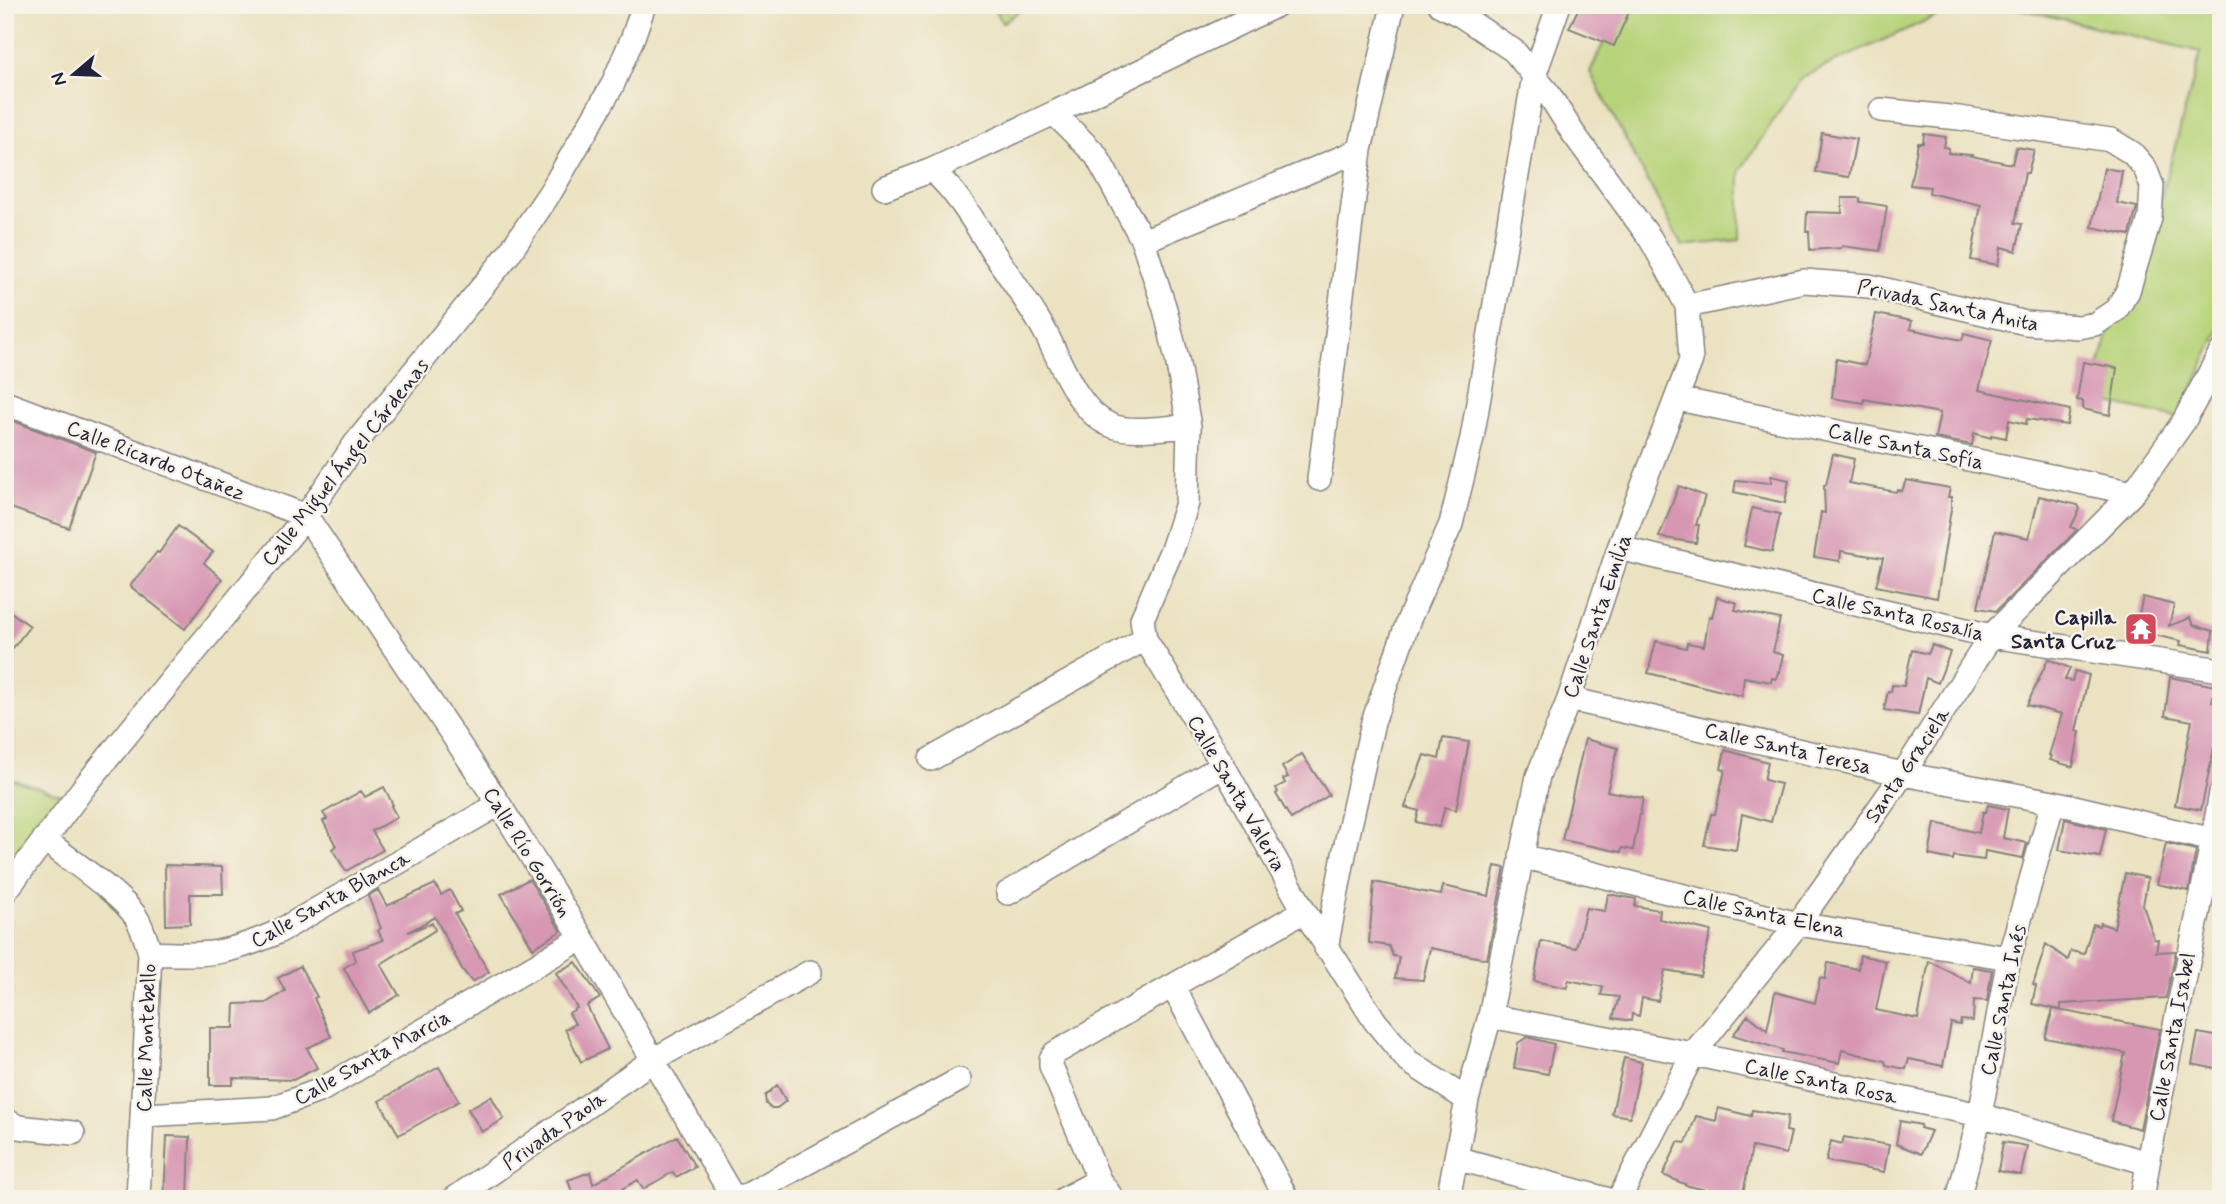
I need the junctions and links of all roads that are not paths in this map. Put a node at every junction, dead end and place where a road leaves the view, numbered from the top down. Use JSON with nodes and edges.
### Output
{"nodes":[{"id":1,"x":644,"y":5,"type":"edge"},
{"id":2,"x":1277,"y":5,"type":"edge"},
{"id":3,"x":1393,"y":5,"type":"edge"},
{"id":4,"x":1440,"y":5,"type":"edge"},
{"id":5,"x":1559,"y":5,"type":"edge"},
{"id":6,"x":1534,"y":76,"type":"junction"},
{"id":7,"x":1881,"y":110,"type":"dead end"},
{"id":8,"x":1054,"y":113,"type":"junction"},
{"id":9,"x":1360,"y":150,"type":"junction"},
{"id":10,"x":932,"y":170,"type":"junction"},
{"id":11,"x":884,"y":188,"type":"dead end"},
{"id":12,"x":1143,"y":241,"type":"junction"},
{"id":13,"x":1687,"y":306,"type":"junction"},
{"id":14,"x":2221,"y":352,"type":"edge"},
{"id":15,"x":1678,"y":398,"type":"junction"},
{"id":16,"x":5,"y":403,"type":"edge"},
{"id":17,"x":1189,"y":426,"type":"junction"},
{"id":18,"x":1319,"y":479,"type":"dead end"},
{"id":19,"x":2133,"y":493,"type":"junction"},
{"id":20,"x":306,"y":516,"type":"junction"},
{"id":21,"x":1619,"y":548,"type":"junction"},
{"id":22,"x":1991,"y":636,"type":"junction"},
{"id":23,"x":1145,"y":639,"type":"junction"},
{"id":24,"x":2221,"y":670,"type":"edge"},
{"id":25,"x":1569,"y":699,"type":"junction"},
{"id":26,"x":931,"y":760,"type":"dead end"},
{"id":27,"x":1223,"y":765,"type":"junction"},
{"id":28,"x":1903,"y":774,"type":"junction"},
{"id":29,"x":2221,"y":793,"type":"edge"},
{"id":30,"x":2053,"y":802,"type":"junction"},
{"id":31,"x":499,"y":804,"type":"junction"},
{"id":32,"x":44,"y":839,"type":"junction"},
{"id":33,"x":2213,"y":840,"type":"junction"},
{"id":34,"x":1521,"y":856,"type":"junction"},
{"id":35,"x":15,"y":863,"type":"edge"},
{"id":36,"x":5,"y":892,"type":"edge"},
{"id":37,"x":1008,"y":893,"type":"dead end"},
{"id":38,"x":1304,"y":911,"type":"junction"},
{"id":39,"x":1798,"y":924,"type":"junction"},
{"id":40,"x":582,"y":937,"type":"junction"},
{"id":41,"x":1326,"y":948,"type":"junction"},
{"id":42,"x":150,"y":953,"type":"junction"},
{"id":43,"x":2009,"y":958,"type":"junction"},
{"id":44,"x":810,"y":972,"type":"dead end"},
{"id":45,"x":1173,"y":987,"type":"junction"},
{"id":46,"x":1490,"y":1016,"type":"junction"},
{"id":47,"x":1693,"y":1054,"type":"junction"},
{"id":48,"x":653,"y":1060,"type":"junction"},
{"id":49,"x":959,"y":1080,"type":"dead end"},
{"id":50,"x":1466,"y":1100,"type":"junction"},
{"id":51,"x":143,"y":1115,"type":"junction"},
{"id":52,"x":1980,"y":1115,"type":"junction"},
{"id":53,"x":5,"y":1120,"type":"edge"},
{"id":54,"x":73,"y":1133,"type":"dead end"},
{"id":55,"x":1456,"y":1158,"type":"junction"},
{"id":56,"x":2148,"y":1163,"type":"junction"},
{"id":57,"x":1100,"y":1180,"type":"junction"},
{"id":58,"x":138,"y":1199,"type":"edge"},
{"id":59,"x":454,"y":1199,"type":"edge"},
{"id":60,"x":734,"y":1199,"type":"edge"},
{"id":61,"x":740,"y":1199,"type":"edge"},
{"id":62,"x":1064,"y":1199,"type":"edge"},
{"id":63,"x":1113,"y":1199,"type":"edge"},
{"id":64,"x":1287,"y":1199,"type":"edge"},
{"id":65,"x":1448,"y":1199,"type":"edge"},
{"id":66,"x":1606,"y":1199,"type":"edge"},
{"id":67,"x":1619,"y":1199,"type":"edge"},
{"id":68,"x":1958,"y":1199,"type":"edge"},
{"id":69,"x":2142,"y":1199,"type":"edge"}],
"edges":[{"from":1,"to":20,"type":"street","name":"Calle Miguel Ángel Cárdenas"},
{"from":2,"to":8,"type":"street"},
{"from":3,"to":9,"type":"street"},
{"from":4,"to":6,"type":"street","name":"Calle Santa Emilia"},
{"from":5,"to":6,"type":"street"},
{"from":6,"to":13,"type":"street","name":"Calle Santa Emilia"},
{"from":6,"to":41,"type":"street"},
{"from":7,"to":13,"type":"street","name":"Privada Santa Anita"},
{"from":8,"to":10,"type":"street"},
{"from":8,"to":12,"type":"street"},
{"from":9,"to":12,"type":"street"},
{"from":9,"to":18,"type":"street"},
{"from":10,"to":11,"type":"street"},
{"from":10,"to":17,"type":"street"},
{"from":12,"to":17,"type":"street"},
{"from":13,"to":15,"type":"street","name":"Calle Santa Emilia"},
{"from":14,"to":19,"type":"street","name":"Santa Graciela"},
{"from":15,"to":19,"type":"street","name":"Calle Santa Sofía"},
{"from":15,"to":21,"type":"street","name":"Calle Santa Emilia"},
{"from":16,"to":20,"type":"street","name":"Calle Ricardo Otañez"},
{"from":17,"to":23,"type":"street"},
{"from":19,"to":22,"type":"street","name":"Santa Graciela"},
{"from":20,"to":31,"type":"street","name":"Calle Río Gorrión"},
{"from":20,"to":32,"type":"street","name":"Calle Miguel Ángel Cárdenas"},
{"from":21,"to":22,"type":"street","name":"Calle Santa Rosalía"},
{"from":21,"to":25,"type":"street","name":"Calle Santa Emilia"},
{"from":22,"to":24,"type":"street","name":"Calle Santa Rosalía"},
{"from":22,"to":28,"type":"street","name":"Santa Graciela"},
{"from":23,"to":26,"type":"street"},
{"from":23,"to":27,"type":"street","name":"Calle Santa Valeria"},
{"from":25,"to":28,"type":"street","name":"Calle Santa Teresa"},
{"from":25,"to":34,"type":"street","name":"Calle Santa Emilia"},
{"from":27,"to":37,"type":"street"},
{"from":27,"to":38,"type":"street","name":"Calle Santa Valeria"},
{"from":28,"to":30,"type":"street","name":"Calle Santa Teresa"},
{"from":28,"to":39,"type":"street","name":"Santa Graciela"},
{"from":29,"to":33,"type":"street","name":"Calle Santa Isabel"},
{"from":30,"to":33,"type":"street","name":"Calle Santa Teresa"},
{"from":30,"to":43,"type":"street","name":"Calle Santa Inés"},
{"from":31,"to":40,"type":"street","name":"Calle Río Gorrión"},
{"from":31,"to":42,"type":"street","name":"Calle Santa Blanca"},
{"from":32,"to":35,"type":"street","name":"Calle Miguel Ángel Cárdenas"},
{"from":32,"to":42,"type":"street","name":"Calle Montebello"},
{"from":33,"to":56,"type":"street","name":"Calle Santa Isabel"},
{"from":34,"to":39,"type":"street","name":"Calle Santa Elena"},
{"from":34,"to":46,"type":"street","name":"Calle Santa Emilia"},
{"from":35,"to":36,"type":"street","name":"Calle Miguel Ángel Cárdenas"},
{"from":38,"to":41,"type":"street","name":"Calle Santa Valeria"},
{"from":38,"to":45,"type":"street"},
{"from":39,"to":43,"type":"street","name":"Calle Santa Elena"},
{"from":39,"to":47,"type":"street","name":"Santa Graciela"},
{"from":40,"to":48,"type":"street","name":"Calle Río Gorrión"},
{"from":40,"to":51,"type":"street","name":"Calle Santa Marcia"},
{"from":41,"to":50,"type":"street","name":"Calle Santa Valeria"},
{"from":42,"to":51,"type":"street","name":"Calle Montebello"},
{"from":43,"to":52,"type":"street","name":"Calle Santa Inés"},
{"from":44,"to":48,"type":"street","name":"Privada Paola"},
{"from":45,"to":57,"type":"street"},
{"from":45,"to":64,"type":"street"},
{"from":46,"to":47,"type":"street","name":"Calle Santa Rosa"},
{"from":46,"to":50,"type":"street","name":"Calle Santa Emilia"},
{"from":47,"to":52,"type":"street","name":"Calle Santa Rosa"},
{"from":47,"to":67,"type":"street","name":"Santa Graciela"},
{"from":48,"to":59,"type":"street","name":"Privada Paola"},
{"from":48,"to":60,"type":"street","name":"Calle Río Gorrión"},
{"from":49,"to":61,"type":"street"},
{"from":50,"to":55,"type":"street","name":"Calle Santa Emilia"},
{"from":51,"to":58,"type":"street","name":"Calle Montebello"},
{"from":52,"to":56,"type":"street","name":"Calle Santa Rosa"},
{"from":52,"to":68,"type":"street","name":"Calle Santa Inés"},
{"from":53,"to":54,"type":"street"},
{"from":55,"to":65,"type":"street","name":"Calle Santa Emilia"},
{"from":55,"to":66,"type":"street"},
{"from":56,"to":69,"type":"street","name":"Calle Santa Isabel"},
{"from":57,"to":62,"type":"street"},
{"from":57,"to":63,"type":"street"}]}
